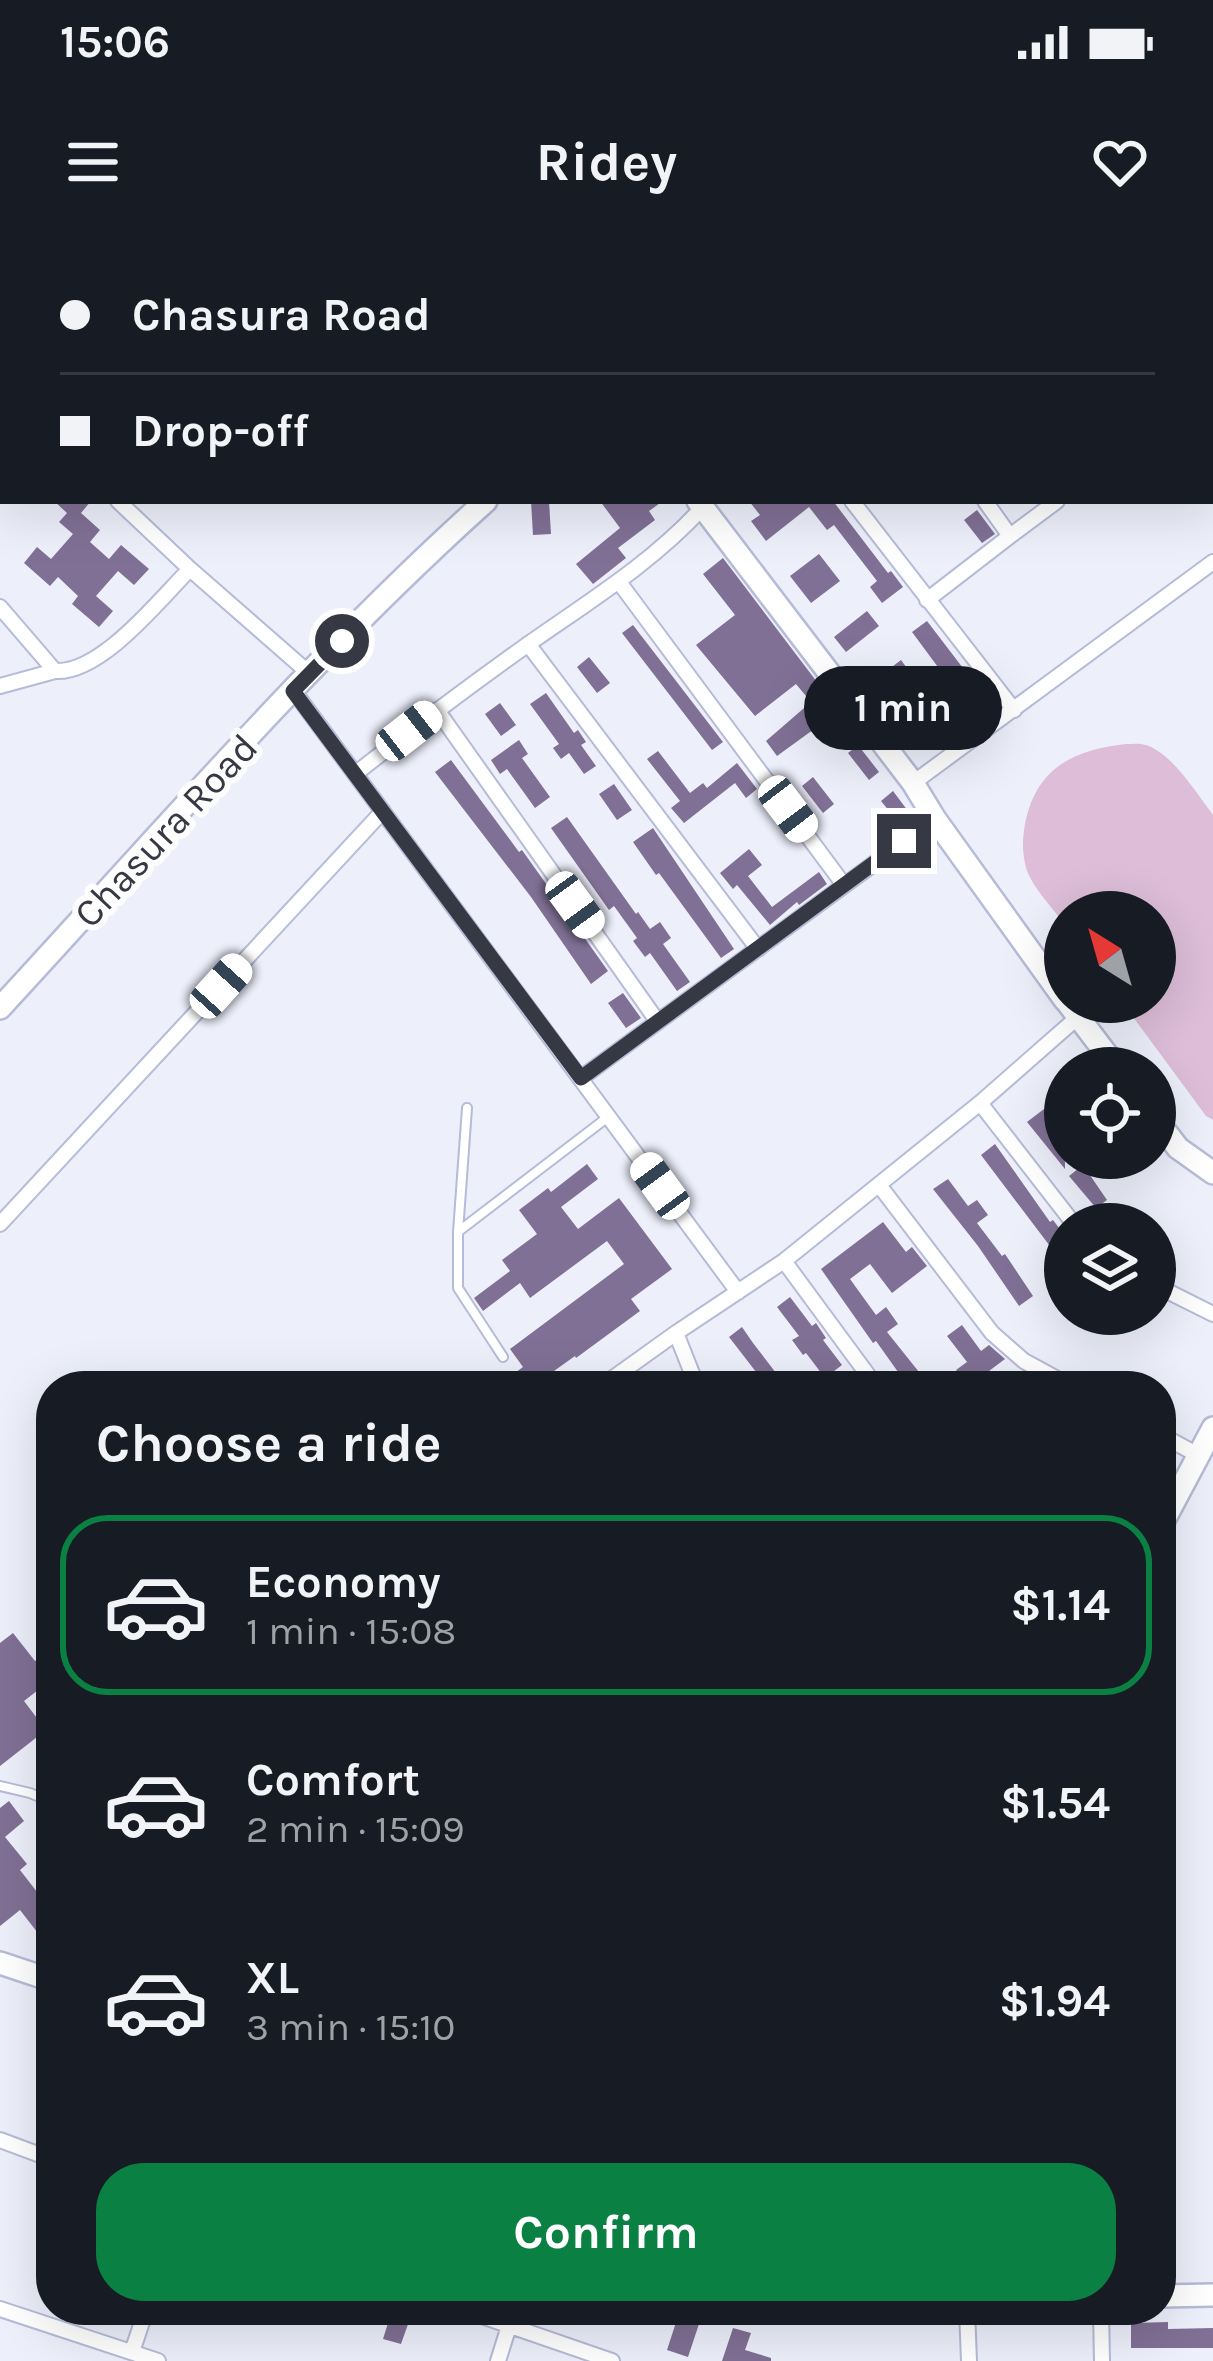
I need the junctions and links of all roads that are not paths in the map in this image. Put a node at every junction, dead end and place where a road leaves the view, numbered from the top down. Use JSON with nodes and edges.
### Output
{"nodes":[{"id":1,"x":121,"y":504,"type":"edge"},
{"id":2,"x":483,"y":504,"type":"edge"},
{"id":3,"x":700,"y":504,"type":"edge"},
{"id":4,"x":854,"y":504,"type":"edge"},
{"id":5,"x":987,"y":504,"type":"edge"},
{"id":6,"x":1053,"y":504,"type":"edge"},
{"id":7,"x":1010,"y":536,"type":"junction"},
{"id":8,"x":1213,"y":562,"type":"edge"},
{"id":9,"x":190,"y":569,"type":"junction"},
{"id":10,"x":619,"y":582,"type":"junction"},
{"id":11,"x":927,"y":600,"type":"junction"},
{"id":12,"x":0,"y":607,"type":"edge"},
{"id":13,"x":529,"y":644,"type":"junction"},
{"id":14,"x":55,"y":671,"type":"junction"},
{"id":15,"x":302,"y":682,"type":"junction"},
{"id":16,"x":0,"y":686,"type":"edge"},
{"id":17,"x":437,"y":710,"type":"junction"},
{"id":18,"x":1014,"y":710,"type":"junction"},
{"id":19,"x":355,"y":774,"type":"junction"},
{"id":20,"x":913,"y":783,"type":"junction"},
{"id":21,"x":382,"y":811,"type":"junction"},
{"id":22,"x":934,"y":819,"type":"junction"},
{"id":23,"x":844,"y":885,"type":"junction"},
{"id":24,"x":758,"y":949,"type":"junction"},
{"id":25,"x":1044,"y":970,"type":"edge"},
{"id":26,"x":0,"y":1008,"type":"edge"},
{"id":27,"x":658,"y":1022,"type":"junction"},
{"id":28,"x":1054,"y":1023,"type":"edge"},
{"id":29,"x":1083,"y":1023,"type":"edge"},
{"id":30,"x":1101,"y":1047,"type":"edge"},
{"id":31,"x":581,"y":1078,"type":"junction"},
{"id":32,"x":980,"y":1103,"type":"junction"},
{"id":33,"x":467,"y":1108,"type":"dead end"},
{"id":34,"x":608,"y":1117,"type":"junction"},
{"id":35,"x":1176,"y":1145,"type":"edge"},
{"id":36,"x":1213,"y":1173,"type":"edge"},
{"id":37,"x":879,"y":1185,"type":"junction"},
{"id":38,"x":1058,"y":1203,"type":"edge"},
{"id":39,"x":0,"y":1224,"type":"edge"},
{"id":40,"x":458,"y":1232,"type":"junction"},
{"id":41,"x":784,"y":1261,"type":"junction"},
{"id":42,"x":738,"y":1292,"type":"junction"},
{"id":43,"x":1176,"y":1296,"type":"edge"},
{"id":44,"x":1213,"y":1314,"type":"edge"},
{"id":45,"x":676,"y":1333,"type":"junction"},
{"id":46,"x":503,"y":1357,"type":"dead end"},
{"id":47,"x":623,"y":1371,"type":"edge"},
{"id":48,"x":692,"y":1371,"type":"edge"},
{"id":49,"x":865,"y":1371,"type":"edge"},
{"id":50,"x":1042,"y":1371,"type":"edge"},
{"id":51,"x":1213,"y":1428,"type":"edge"},
{"id":52,"x":1176,"y":1444,"type":"edge"},
{"id":53,"x":1198,"y":1456,"type":"junction"},
{"id":54,"x":1176,"y":1498,"type":"edge"},
{"id":55,"x":0,"y":1786,"type":"edge"},
{"id":56,"x":36,"y":1796,"type":"edge"},
{"id":57,"x":0,"y":1963,"type":"edge"},
{"id":58,"x":36,"y":1975,"type":"edge"},
{"id":59,"x":0,"y":2140,"type":"edge"},
{"id":60,"x":36,"y":2153,"type":"edge"},
{"id":61,"x":1213,"y":2295,"type":"edge"},
{"id":62,"x":1176,"y":2296,"type":"edge"},
{"id":63,"x":0,"y":2309,"type":"edge"},
{"id":64,"x":36,"y":2321,"type":"edge"},
{"id":65,"x":49,"y":2325,"type":"edge"},
{"id":66,"x":141,"y":2325,"type":"edge"},
{"id":67,"x":968,"y":2325,"type":"edge"},
{"id":68,"x":1101,"y":2325,"type":"edge"},
{"id":69,"x":508,"y":2326,"type":"joint"},
{"id":70,"x":133,"y":2352,"type":"junction"},
{"id":71,"x":158,"y":2361,"type":"edge"},
{"id":72,"x":498,"y":2361,"type":"edge"},
{"id":73,"x":612,"y":2361,"type":"edge"},
{"id":74,"x":969,"y":2361,"type":"edge"},
{"id":75,"x":1102,"y":2361,"type":"edge"}],
"edges":[{"from":1,"to":9,"type":"street"},
{"from":2,"to":15,"type":"street","name":"Chasura Road"},
{"from":3,"to":10,"type":"street"},
{"from":3,"to":20,"type":"street"},
{"from":4,"to":11,"type":"street"},
{"from":5,"to":7,"type":"street"},
{"from":6,"to":7,"type":"street"},
{"from":7,"to":11,"type":"street"},
{"from":8,"to":18,"type":"street"},
{"from":9,"to":14,"type":"street"},
{"from":9,"to":15,"type":"street"},
{"from":10,"to":13,"type":"street"},
{"from":10,"to":23,"type":"street"},
{"from":11,"to":18,"type":"street"},
{"from":12,"to":14,"type":"street"},
{"from":13,"to":17,"type":"street"},
{"from":13,"to":24,"type":"street"},
{"from":14,"to":16,"type":"street"},
{"from":15,"to":19,"type":"street"},
{"from":15,"to":26,"type":"street","name":"Chasura Road"},
{"from":17,"to":19,"type":"street"},
{"from":17,"to":27,"type":"street"},
{"from":18,"to":20,"type":"street"},
{"from":19,"to":21,"type":"street"},
{"from":20,"to":22,"type":"street"},
{"from":21,"to":31,"type":"street"},
{"from":21,"to":39,"type":"street"},
{"from":22,"to":23,"type":"street"},
{"from":22,"to":25,"type":"street"},
{"from":23,"to":24,"type":"street"},
{"from":24,"to":27,"type":"street"},
{"from":27,"to":31,"type":"street"},
{"from":28,"to":32,"type":"street"},
{"from":29,"to":30,"type":"street"},
{"from":31,"to":34,"type":"street"},
{"from":32,"to":37,"type":"street"},
{"from":32,"to":38,"type":"street"},
{"from":33,"to":40,"type":"lane"},
{"from":34,"to":40,"type":"lane"},
{"from":34,"to":42,"type":"street"},
{"from":35,"to":36,"type":"street"},
{"from":37,"to":41,"type":"street"},
{"from":37,"to":50,"type":"street"},
{"from":40,"to":46,"type":"lane"},
{"from":41,"to":42,"type":"street"},
{"from":41,"to":49,"type":"street"},
{"from":42,"to":45,"type":"street"},
{"from":43,"to":44,"type":"street"},
{"from":45,"to":47,"type":"street"},
{"from":45,"to":48,"type":"street"},
{"from":51,"to":53,"type":"street"},
{"from":52,"to":53,"type":"street"},
{"from":53,"to":54,"type":"street"},
{"from":55,"to":56,"type":"lane"},
{"from":57,"to":58,"type":"street"},
{"from":59,"to":60,"type":"street"},
{"from":61,"to":62,"type":"street"},
{"from":63,"to":64,"type":"street"},
{"from":65,"to":70,"type":"street"},
{"from":66,"to":70,"type":"street"},
{"from":67,"to":74,"type":"street"},
{"from":68,"to":75,"type":"street"},
{"from":69,"to":72,"type":"street"},
{"from":69,"to":73,"type":"street"},
{"from":70,"to":71,"type":"street"}]}
